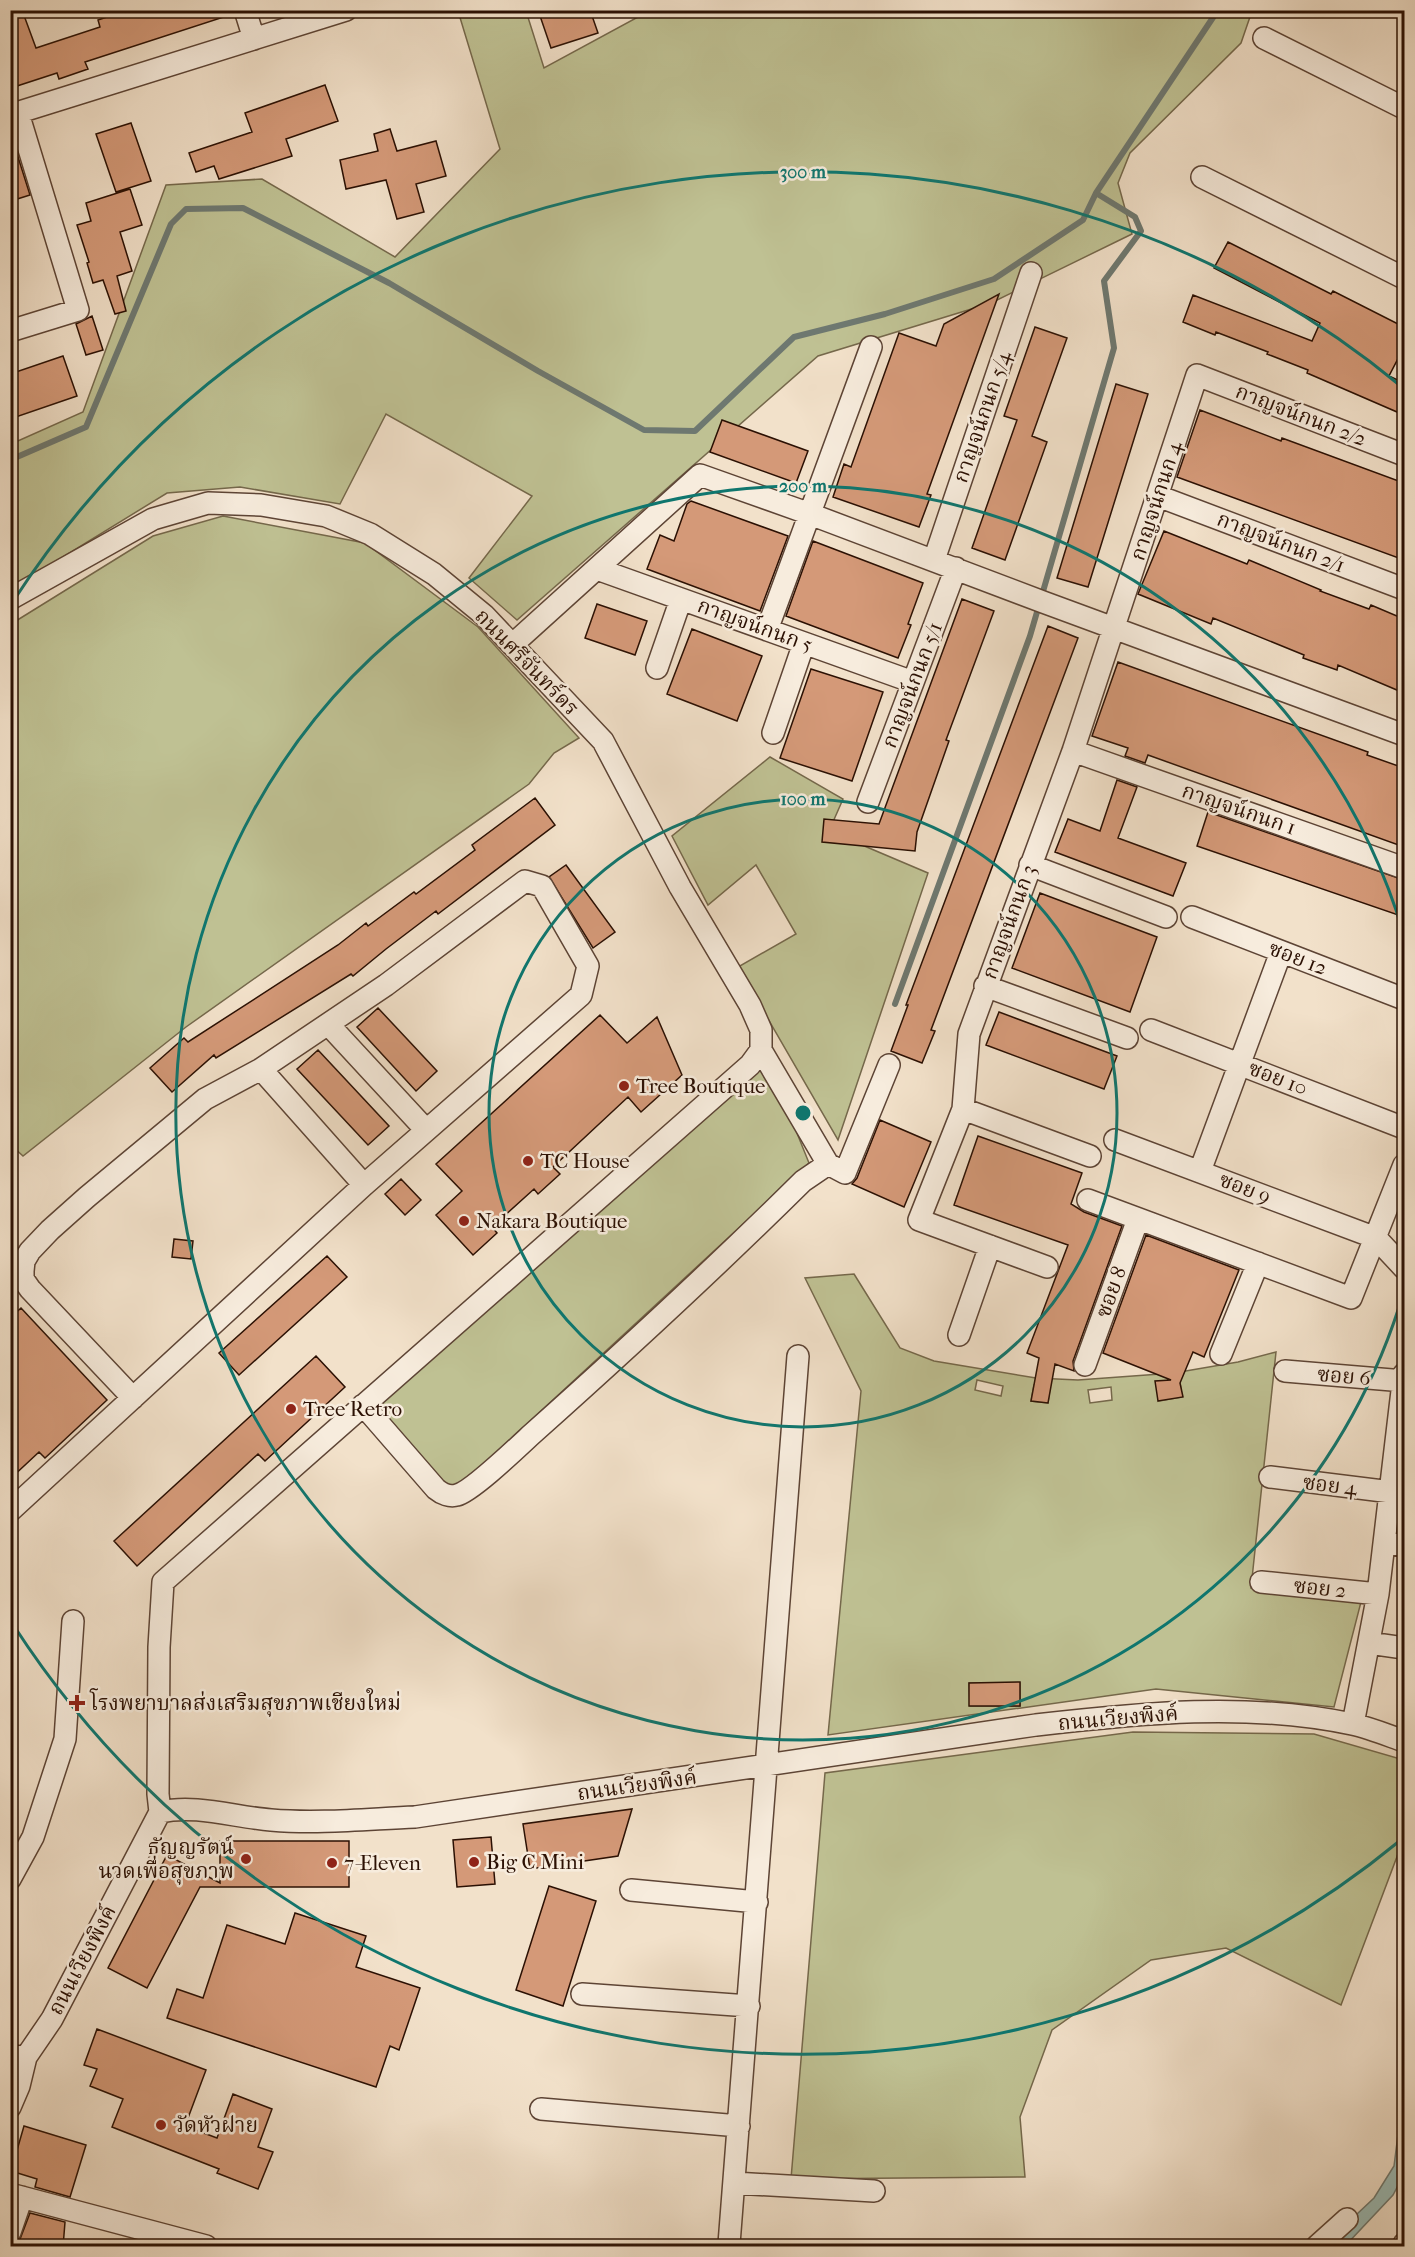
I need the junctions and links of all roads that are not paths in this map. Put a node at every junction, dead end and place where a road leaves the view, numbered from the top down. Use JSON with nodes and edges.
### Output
{"nodes":[{"id":1,"x":245,"y":10,"type":"edge"},
{"id":2,"x":346,"y":10,"type":"edge"},
{"id":3,"x":1264,"y":38,"type":"dead end"},
{"id":4,"x":254,"y":39,"type":"junction"},
{"id":5,"x":1404,"y":108,"type":"edge"},
{"id":6,"x":14,"y":114,"type":"edge"},
{"id":7,"x":1202,"y":177,"type":"dead end"},
{"id":8,"x":1031,"y":273,"type":"dead end"},
{"id":9,"x":1404,"y":278,"type":"edge"},
{"id":10,"x":10,"y":331,"type":"edge"},
{"id":11,"x":871,"y":347,"type":"dead end"},
{"id":12,"x":1197,"y":375,"type":"joint"},
{"id":13,"x":1404,"y":455,"type":"edge"},
{"id":14,"x":1158,"y":496,"type":"junction"},
{"id":15,"x":810,"y":514,"type":"junction"},
{"id":16,"x":934,"y":560,"type":"junction"},
{"id":17,"x":956,"y":568,"type":"junction"},
{"id":18,"x":597,"y":569,"type":"junction"},
{"id":19,"x":1404,"y":589,"type":"edge"},
{"id":20,"x":10,"y":599,"type":"edge"},
{"id":21,"x":681,"y":599,"type":"junction"},
{"id":22,"x":1115,"y":627,"type":"junction"},
{"id":23,"x":767,"y":630,"type":"junction"},
{"id":24,"x":804,"y":643,"type":"junction"},
{"id":25,"x":512,"y":645,"type":"junction"},
{"id":26,"x":657,"y":668,"type":"dead end"},
{"id":27,"x":913,"y":682,"type":"junction"},
{"id":28,"x":773,"y":732,"type":"dead end"},
{"id":29,"x":1404,"y":735,"type":"edge"},
{"id":30,"x":1073,"y":751,"type":"junction"},
{"id":31,"x":868,"y":802,"type":"dead end"},
{"id":32,"x":1029,"y":866,"type":"junction"},
{"id":33,"x":1404,"y":868,"type":"edge"},
{"id":34,"x":1167,"y":917,"type":"dead end"},
{"id":35,"x":1192,"y":917,"type":"dead end"},
{"id":36,"x":1281,"y":952,"type":"junction"},
{"id":37,"x":985,"y":986,"type":"junction"},
{"id":38,"x":1404,"y":999,"type":"edge"},
{"id":39,"x":328,"y":1024,"type":"junction"},
{"id":40,"x":1151,"y":1030,"type":"dead end"},
{"id":41,"x":1127,"y":1038,"type":"dead end"},
{"id":42,"x":761,"y":1050,"type":"junction"},
{"id":43,"x":1239,"y":1064,"type":"junction"},
{"id":44,"x":889,"y":1065,"type":"dead end"},
{"id":45,"x":261,"y":1069,"type":"junction"},
{"id":46,"x":963,"y":1108,"type":"junction"},
{"id":47,"x":1404,"y":1128,"type":"edge"},
{"id":48,"x":426,"y":1130,"type":"junction"},
{"id":49,"x":1114,"y":1140,"type":"dead end"},
{"id":50,"x":1090,"y":1156,"type":"dead end"},
{"id":51,"x":828,"y":1164,"type":"junction"},
{"id":52,"x":1404,"y":1165,"type":"edge"},
{"id":53,"x":1200,"y":1171,"type":"junction"},
{"id":54,"x":364,"y":1185,"type":"junction"},
{"id":55,"x":1088,"y":1200,"type":"dead end"},
{"id":56,"x":1137,"y":1219,"type":"junction"},
{"id":57,"x":1376,"y":1238,"type":"junction"},
{"id":58,"x":990,"y":1246,"type":"junction"},
{"id":59,"x":1258,"y":1263,"type":"junction"},
{"id":60,"x":1047,"y":1267,"type":"dead end"},
{"id":61,"x":1404,"y":1268,"type":"edge"},
{"id":62,"x":959,"y":1335,"type":"dead end"},
{"id":63,"x":1221,"y":1354,"type":"dead end"},
{"id":64,"x":798,"y":1356,"type":"dead end"},
{"id":65,"x":1084,"y":1365,"type":"dead end"},
{"id":66,"x":1285,"y":1371,"type":"dead end"},
{"id":67,"x":1404,"y":1374,"type":"edge"},
{"id":68,"x":1404,"y":1381,"type":"edge"},
{"id":69,"x":133,"y":1398,"type":"junction"},
{"id":70,"x":363,"y":1405,"type":"junction"},
{"id":71,"x":1401,"y":1435,"type":"edge"},
{"id":72,"x":1270,"y":1477,"type":"dead end"},
{"id":73,"x":1390,"y":1492,"type":"junction"},
{"id":74,"x":10,"y":1511,"type":"edge"},
{"id":75,"x":1395,"y":1544,"type":"edge"},
{"id":76,"x":1261,"y":1582,"type":"dead end"},
{"id":77,"x":1378,"y":1594,"type":"junction"},
{"id":78,"x":73,"y":1621,"type":"dead end"},
{"id":79,"x":1369,"y":1643,"type":"junction"},
{"id":80,"x":1404,"y":1647,"type":"edge"},
{"id":81,"x":1353,"y":1724,"type":"junction"},
{"id":82,"x":1404,"y":1741,"type":"edge"},
{"id":83,"x":765,"y":1766,"type":"junction"},
{"id":84,"x":160,"y":1812,"type":"junction"},
{"id":85,"x":10,"y":1879,"type":"edge"},
{"id":86,"x":631,"y":1890,"type":"dead end"},
{"id":87,"x":757,"y":1902,"type":"junction"},
{"id":88,"x":582,"y":1994,"type":"dead end"},
{"id":89,"x":748,"y":2006,"type":"junction"},
{"id":90,"x":18,"y":2056,"type":"edge"},
{"id":91,"x":10,"y":2107,"type":"edge"},
{"id":92,"x":541,"y":2109,"type":"dead end"},
{"id":93,"x":739,"y":2126,"type":"junction"},
{"id":94,"x":734,"y":2183,"type":"junction"},
{"id":95,"x":874,"y":2191,"type":"dead end"},
{"id":96,"x":16,"y":2195,"type":"edge"},
{"id":97,"x":1347,"y":2219,"type":"dead end"},
{"id":98,"x":10,"y":2232,"type":"edge"},
{"id":99,"x":729,"y":2244,"type":"dead end"},
{"id":100,"x":206,"y":2247,"type":"edge"},
{"id":101,"x":1317,"y":2247,"type":"edge"}],
"edges":[{"from":1,"to":4,"type":"street"},
{"from":2,"to":4,"type":"street"},
{"from":3,"to":5,"type":"street"},
{"from":4,"to":6,"type":"street"},
{"from":6,"to":10,"type":"street"},
{"from":7,"to":9,"type":"street"},
{"from":8,"to":16,"type":"street","name":"กาญจน์กนก 5/4"},
{"from":11,"to":15,"type":"street"},
{"from":12,"to":13,"type":"street","name":"กาญจน์กนก 2/2"},
{"from":12,"to":14,"type":"street","name":"กาญจน์กนก 4"},
{"from":14,"to":19,"type":"street","name":"กาญจน์กนก 2/1"},
{"from":14,"to":22,"type":"street","name":"กาญจน์กนก 4"},
{"from":15,"to":16,"type":"street"},
{"from":15,"to":18,"type":"street"},
{"from":15,"to":23,"type":"street"},
{"from":16,"to":17,"type":"street"},
{"from":17,"to":22,"type":"street"},
{"from":17,"to":27,"type":"street","name":"กาญจน์กนก 5/1"},
{"from":18,"to":21,"type":"street","name":"กาญจน์กนก 5"},
{"from":18,"to":25,"type":"street"},
{"from":20,"to":25,"type":"street","name":"ถนนศรีจันทร์ดร"},
{"from":21,"to":23,"type":"street","name":"กาญจน์กนก 5"},
{"from":21,"to":26,"type":"street"},
{"from":22,"to":29,"type":"street"},
{"from":22,"to":30,"type":"street","name":"กาญจน์กนก 3"},
{"from":23,"to":24,"type":"street","name":"กาญจน์กนก 5"},
{"from":24,"to":27,"type":"street","name":"กาญจน์กนก 5"},
{"from":24,"to":28,"type":"street"},
{"from":25,"to":42,"type":"street","name":"ถนนศรีจันทร์ดร"},
{"from":27,"to":31,"type":"street","name":"กาญจน์กนก 5/1"},
{"from":30,"to":32,"type":"street","name":"กาญจน์กนก 3"},
{"from":30,"to":33,"type":"street","name":"กาญจน์กนก 1"},
{"from":32,"to":34,"type":"street"},
{"from":32,"to":37,"type":"street","name":"กาญจน์กนก 3"},
{"from":35,"to":36,"type":"street","name":"ซอย 12"},
{"from":36,"to":38,"type":"street","name":"ซอย 12"},
{"from":36,"to":43,"type":"street"},
{"from":37,"to":41,"type":"street"},
{"from":37,"to":46,"type":"street","name":"กาญจน์กนก 3"},
{"from":39,"to":45,"type":"street"},
{"from":39,"to":48,"type":"street"},
{"from":39,"to":48,"type":"street"},
{"from":40,"to":43,"type":"street","name":"ซอย 10"},
{"from":42,"to":51,"type":"street","name":"ถนนศรีจันทร์ดร"},
{"from":42,"to":70,"type":"street"},
{"from":43,"to":47,"type":"street","name":"ซอย 10"},
{"from":43,"to":53,"type":"street"},
{"from":44,"to":51,"type":"street"},
{"from":45,"to":54,"type":"street"},
{"from":45,"to":69,"type":"street"},
{"from":46,"to":50,"type":"street"},
{"from":46,"to":58,"type":"street","name":"กาญจน์กนก 3"},
{"from":48,"to":54,"type":"street"},
{"from":49,"to":53,"type":"street","name":"ซอย 9"},
{"from":51,"to":70,"type":"street"},
{"from":52,"to":57,"type":"street"},
{"from":53,"to":57,"type":"street","name":"ซอย 9"},
{"from":54,"to":69,"type":"street"},
{"from":55,"to":56,"type":"street"},
{"from":56,"to":59,"type":"street"},
{"from":56,"to":65,"type":"street","name":"ซอย 8"},
{"from":57,"to":59,"type":"street"},
{"from":57,"to":61,"type":"street"},
{"from":58,"to":60,"type":"street"},
{"from":58,"to":62,"type":"street"},
{"from":59,"to":63,"type":"street"},
{"from":64,"to":83,"type":"street"},
{"from":66,"to":68,"type":"street","name":"ซอย 6"},
{"from":67,"to":68,"type":"street"},
{"from":68,"to":71,"type":"street"},
{"from":69,"to":74,"type":"street"},
{"from":70,"to":84,"type":"street"},
{"from":71,"to":73,"type":"street"},
{"from":72,"to":73,"type":"street","name":"ซอย 4"},
{"from":73,"to":75,"type":"street"},
{"from":75,"to":77,"type":"street"},
{"from":76,"to":77,"type":"street","name":"ซอย 2"},
{"from":77,"to":79,"type":"street"},
{"from":78,"to":85,"type":"street"},
{"from":79,"to":80,"type":"street"},
{"from":79,"to":81,"type":"street"},
{"from":81,"to":82,"type":"street","name":"ถนนเวียงพิงค์"},
{"from":81,"to":83,"type":"street","name":"ถนนเวียงพิงค์"},
{"from":83,"to":84,"type":"street","name":"ถนนเวียงพิงค์"},
{"from":83,"to":87,"type":"street"},
{"from":84,"to":90,"type":"street","name":"ถนนเวียงพิงค์"},
{"from":86,"to":87,"type":"street"},
{"from":87,"to":89,"type":"street"},
{"from":88,"to":89,"type":"street"},
{"from":89,"to":93,"type":"street"},
{"from":90,"to":91,"type":"street"},
{"from":92,"to":93,"type":"street"},
{"from":93,"to":94,"type":"street"},
{"from":94,"to":95,"type":"street"},
{"from":94,"to":99,"type":"street"},
{"from":96,"to":98,"type":"street"},
{"from":96,"to":100,"type":"street"},
{"from":97,"to":101,"type":"street"}]}
